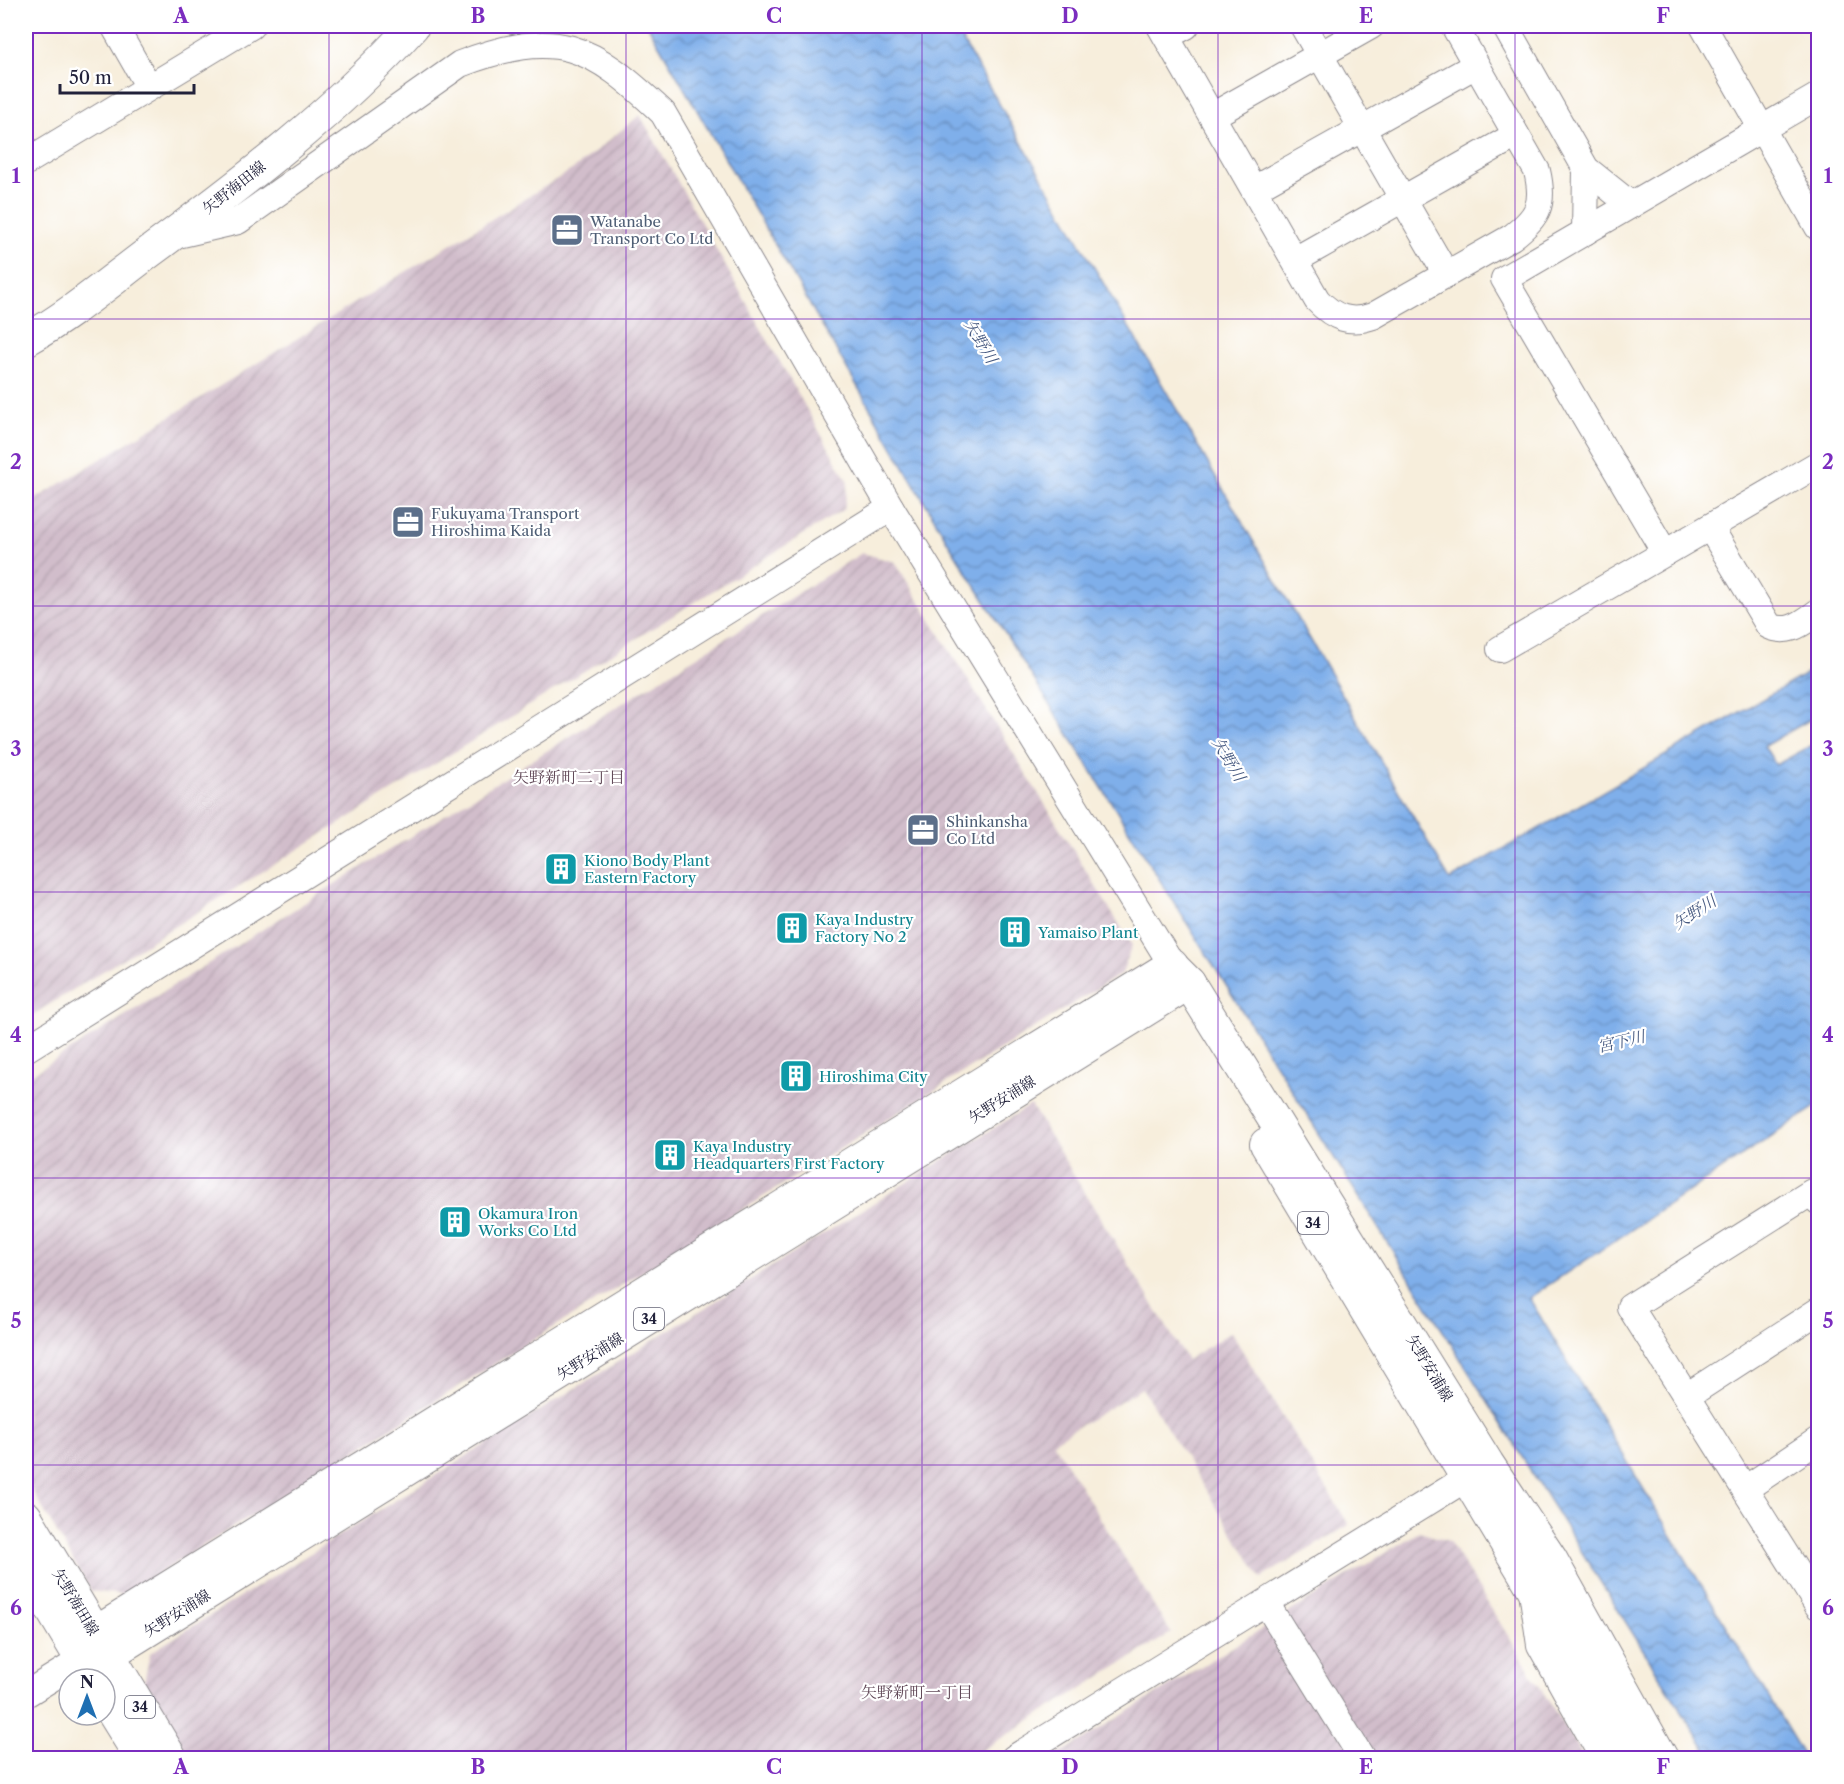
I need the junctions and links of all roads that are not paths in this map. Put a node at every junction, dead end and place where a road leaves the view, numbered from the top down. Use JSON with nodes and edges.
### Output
{"nodes":[{"id":1,"x":114,"y":26,"type":"edge"},
{"id":2,"x":251,"y":26,"type":"edge"},
{"id":3,"x":413,"y":26,"type":"edge"},
{"id":4,"x":1303,"y":26,"type":"edge"},
{"id":5,"x":1371,"y":26,"type":"edge"},
{"id":6,"x":1454,"y":26,"type":"edge"},
{"id":7,"x":1505,"y":26,"type":"edge"},
{"id":8,"x":1703,"y":26,"type":"edge"},
{"id":9,"x":1171,"y":29,"type":"edge"},
{"id":10,"x":1320,"y":55,"type":"junction"},
{"id":11,"x":1476,"y":65,"type":"junction"},
{"id":12,"x":149,"y":87,"type":"junction"},
{"id":13,"x":1818,"y":96,"type":"edge"},
{"id":14,"x":1212,"y":116,"type":"junction"},
{"id":15,"x":1362,"y":129,"type":"junction"},
{"id":16,"x":1762,"y":129,"type":"junction"},
{"id":17,"x":1516,"y":135,"type":"junction"},
{"id":18,"x":26,"y":162,"type":"edge"},
{"id":19,"x":1586,"y":169,"type":"junction"},
{"id":20,"x":1254,"y":189,"type":"junction"},
{"id":21,"x":1403,"y":199,"type":"junction"},
{"id":22,"x":1631,"y":205,"type":"junction"},
{"id":23,"x":1818,"y":227,"type":"edge"},
{"id":24,"x":1585,"y":232,"type":"junction"},
{"id":25,"x":170,"y":237,"type":"junction"},
{"id":26,"x":1488,"y":250,"type":"junction"},
{"id":27,"x":1295,"y":260,"type":"junction"},
{"id":28,"x":1446,"y":274,"type":"junction"},
{"id":29,"x":1504,"y":279,"type":"junction"},
{"id":30,"x":31,"y":339,"type":"edge"},
{"id":31,"x":1818,"y":464,"type":"edge"},
{"id":32,"x":891,"y":508,"type":"junction"},
{"id":33,"x":1710,"y":527,"type":"junction"},
{"id":34,"x":1665,"y":553,"type":"junction"},
{"id":35,"x":1818,"y":612,"type":"edge"},
{"id":36,"x":1500,"y":649,"type":"dead end"},
{"id":37,"x":1178,"y":980,"type":"junction"},
{"id":38,"x":26,"y":1049,"type":"edge"},
{"id":39,"x":1818,"y":1201,"type":"edge"},
{"id":40,"x":1818,"y":1311,"type":"edge"},
{"id":41,"x":1687,"y":1396,"type":"junction"},
{"id":42,"x":1818,"y":1440,"type":"edge"},
{"id":43,"x":1478,"y":1471,"type":"junction"},
{"id":44,"x":1745,"y":1489,"type":"junction"},
{"id":45,"x":26,"y":1517,"type":"edge"},
{"id":46,"x":26,"y":1567,"type":"edge"},
{"id":47,"x":1540,"y":1570,"type":"junction"},
{"id":48,"x":1814,"y":1590,"type":"edge"},
{"id":49,"x":1266,"y":1603,"type":"junction"},
{"id":50,"x":1565,"y":1639,"type":"junction"},
{"id":51,"x":94,"y":1657,"type":"edge"},
{"id":52,"x":1564,"y":1689,"type":"junction"},
{"id":53,"x":26,"y":1694,"type":"edge"},
{"id":54,"x":117,"y":1719,"type":"edge"},
{"id":55,"x":141,"y":1758,"type":"edge"},
{"id":56,"x":171,"y":1758,"type":"edge"},
{"id":57,"x":1014,"y":1758,"type":"edge"},
{"id":58,"x":1362,"y":1758,"type":"edge"},
{"id":59,"x":1603,"y":1758,"type":"edge"},
{"id":60,"x":1635,"y":1758,"type":"edge"},
{"id":61,"x":1662,"y":1758,"type":"edge"}],
"edges":[{"from":1,"to":12,"type":"street"},
{"from":2,"to":12,"type":"street"},
{"from":3,"to":25,"type":"main road","name":"矢野海田線"},
{"from":4,"to":10,"type":"street"},
{"from":5,"to":10,"type":"street"},
{"from":6,"to":11,"type":"street"},
{"from":7,"to":19,"type":"street"},
{"from":8,"to":16,"type":"street"},
{"from":9,"to":14,"type":"street"},
{"from":10,"to":14,"type":"street"},
{"from":10,"to":15,"type":"street"},
{"from":11,"to":15,"type":"street"},
{"from":11,"to":17,"type":"street"},
{"from":12,"to":18,"type":"street"},
{"from":13,"to":16,"type":"street"},
{"from":14,"to":20,"type":"street"},
{"from":15,"to":20,"type":"street"},
{"from":15,"to":21,"type":"street"},
{"from":16,"to":22,"type":"street"},
{"from":16,"to":23,"type":"street"},
{"from":17,"to":21,"type":"street"},
{"from":17,"to":26,"type":"street"},
{"from":19,"to":22,"type":"street"},
{"from":19,"to":24,"type":"street"},
{"from":20,"to":27,"type":"street"},
{"from":21,"to":27,"type":"street"},
{"from":21,"to":28,"type":"street"},
{"from":22,"to":24,"type":"street"},
{"from":24,"to":29,"type":"street"},
{"from":25,"to":30,"type":"main road","name":"矢野海田線"},
{"from":25,"to":32,"type":"street"},
{"from":26,"to":28,"type":"street"},
{"from":26,"to":29,"type":"street"},
{"from":27,"to":28,"type":"street"},
{"from":29,"to":34,"type":"street"},
{"from":31,"to":33,"type":"street"},
{"from":32,"to":37,"type":"street"},
{"from":32,"to":38,"type":"street"},
{"from":33,"to":34,"type":"street"},
{"from":33,"to":35,"type":"street"},
{"from":34,"to":36,"type":"street"},
{"from":37,"to":43,"type":"main road","name":"矢野安浦線","number":"34"},
{"from":37,"to":51,"type":"main road","name":"矢野安浦線","number":"34"},
{"from":39,"to":41,"type":"street"},
{"from":40,"to":41,"type":"street"},
{"from":41,"to":44,"type":"street"},
{"from":42,"to":44,"type":"street"},
{"from":43,"to":47,"type":"main road","name":"矢野安浦線","number":"34"},
{"from":43,"to":49,"type":"street"},
{"from":44,"to":48,"type":"street"},
{"from":45,"to":51,"type":"main road","name":"矢野海田線"},
{"from":46,"to":51,"type":"main road","name":"矢野海田線"},
{"from":47,"to":50,"type":"main road","name":"矢野安浦線","number":"34"},
{"from":47,"to":52,"type":"street"},
{"from":47,"to":61,"type":"main road","name":"矢野安浦線","number":"34"},
{"from":49,"to":57,"type":"street"},
{"from":49,"to":58,"type":"street"},
{"from":50,"to":52,"type":"street"},
{"from":50,"to":60,"type":"main road","name":"矢野安浦線","number":"34"},
{"from":51,"to":53,"type":"street"},
{"from":51,"to":56,"type":"main road","number":"34"},
{"from":52,"to":59,"type":"street"},
{"from":54,"to":55,"type":"main road","number":"34"}]}
